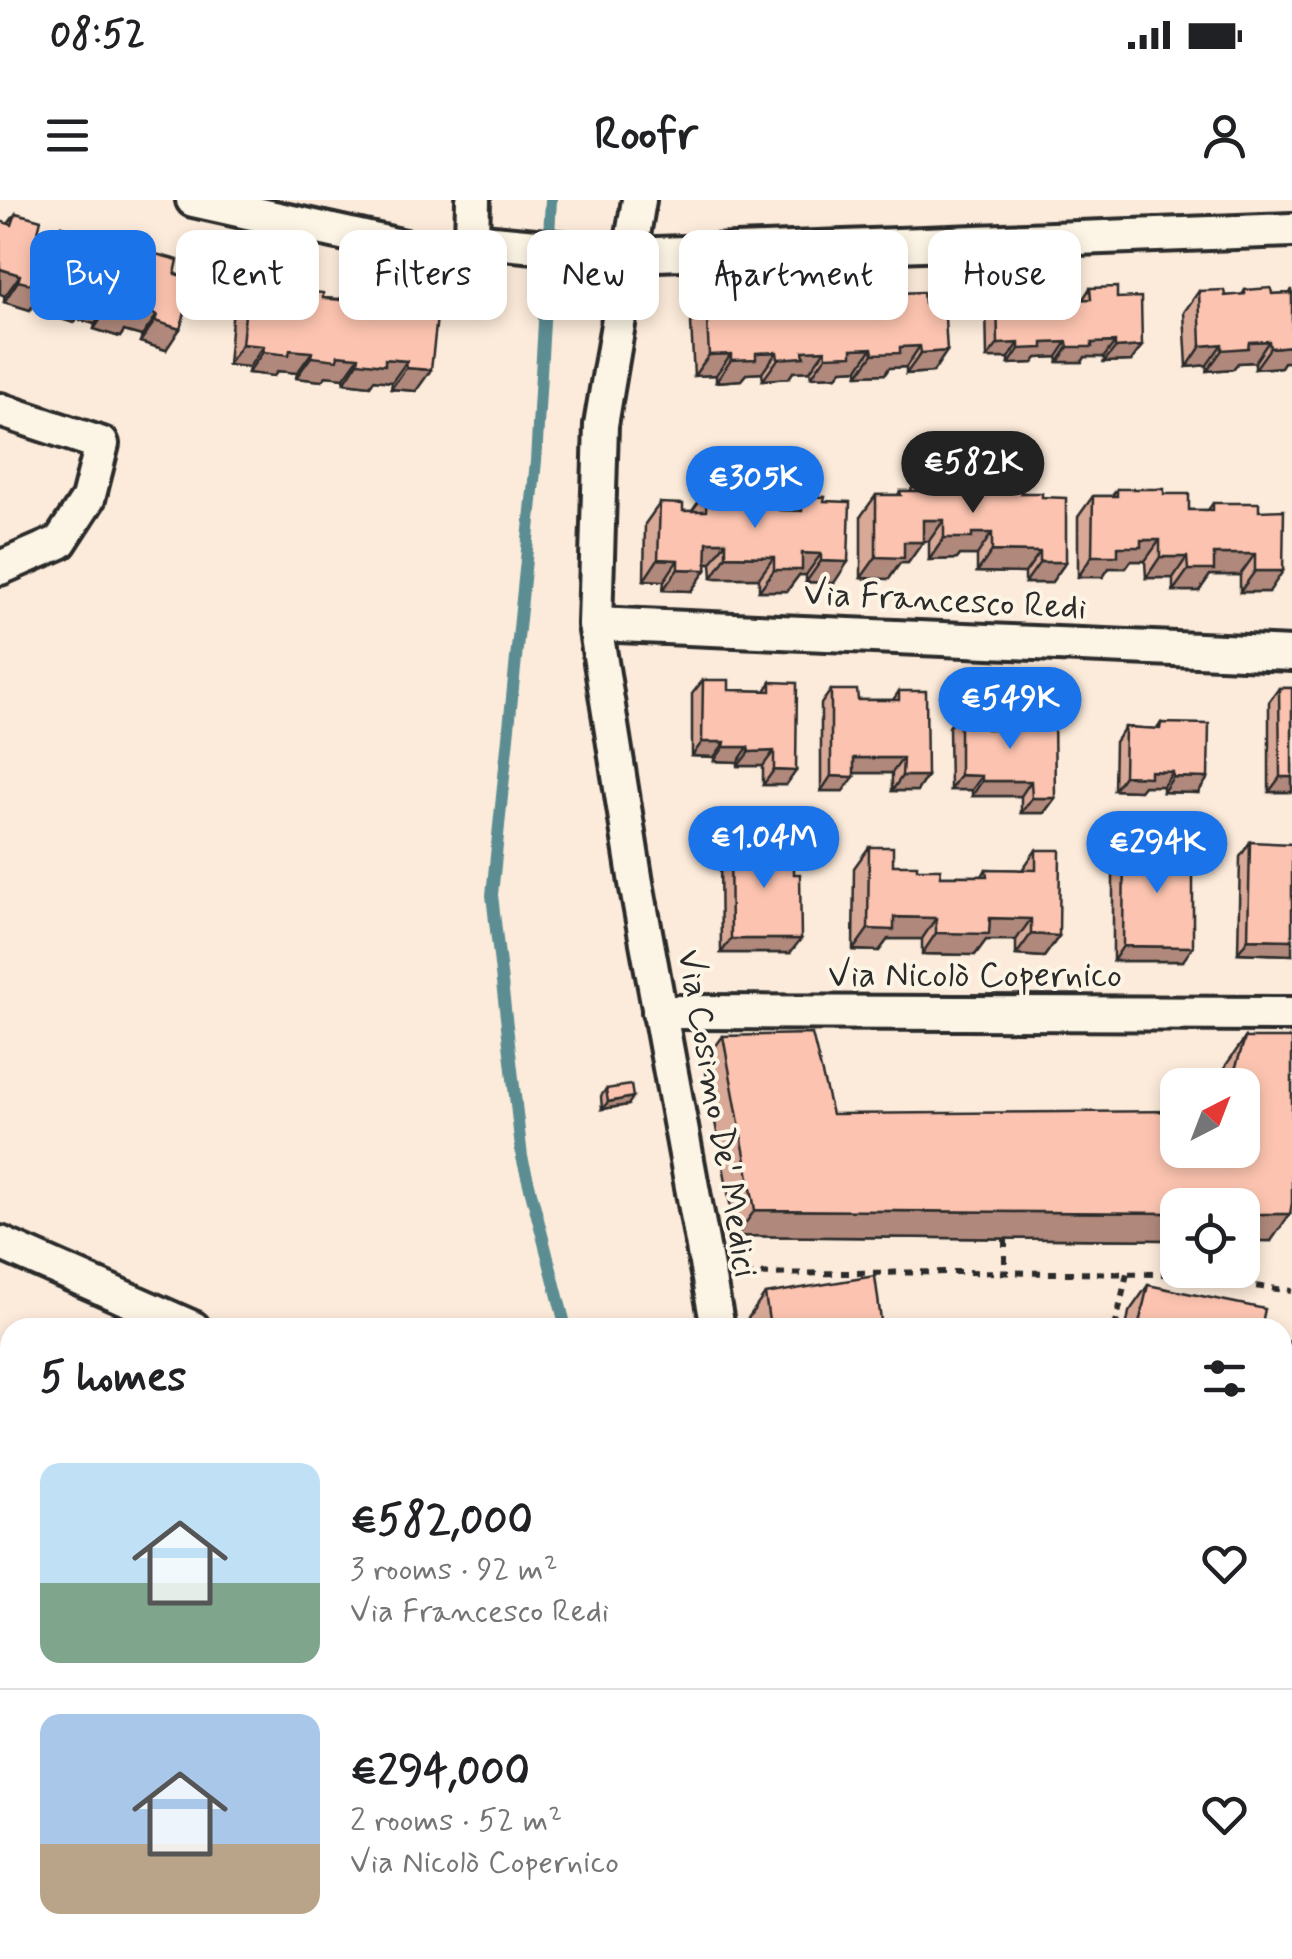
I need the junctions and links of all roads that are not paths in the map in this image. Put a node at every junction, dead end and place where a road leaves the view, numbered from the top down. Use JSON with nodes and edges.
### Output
{"nodes":[{"id":1,"x":193,"y":200,"type":"edge"},
{"id":2,"x":473,"y":200,"type":"edge"},
{"id":3,"x":639,"y":200,"type":"edge"},
{"id":4,"x":472,"y":230,"type":"edge"},
{"id":5,"x":635,"y":230,"type":"edge"},
{"id":6,"x":1292,"y":230,"type":"edge"},
{"id":7,"x":339,"y":232,"type":"edge"},
{"id":8,"x":659,"y":254,"type":"edge"},
{"id":9,"x":620,"y":320,"type":"edge"},
{"id":10,"x":0,"y":410,"type":"edge"},
{"id":11,"x":0,"y":568,"type":"edge"},
{"id":12,"x":596,"y":624,"type":"junction"},
{"id":13,"x":1292,"y":654,"type":"edge"},
{"id":14,"x":659,"y":1012,"type":"junction"},
{"id":15,"x":1292,"y":1014,"type":"edge"},
{"id":16,"x":0,"y":1243,"type":"edge"},
{"id":17,"x":171,"y":1318,"type":"edge"},
{"id":18,"x":716,"y":1318,"type":"edge"}],
"edges":[{"from":1,"to":7,"type":"street"},
{"from":2,"to":4,"type":"street"},
{"from":3,"to":5,"type":"street","name":"Via Cosimo De' Medici"},
{"from":6,"to":8,"type":"street"},
{"from":9,"to":12,"type":"street","name":"Via Cosimo De' Medici"},
{"from":10,"to":11,"type":"street"},
{"from":12,"to":13,"type":"street","name":"Via Francesco Redi"},
{"from":12,"to":14,"type":"street","name":"Via Cosimo De' Medici"},
{"from":14,"to":15,"type":"street","name":"Via Nicolò Copernico"},
{"from":14,"to":18,"type":"street","name":"Via Cosimo De' Medici"},
{"from":16,"to":17,"type":"street"}]}
